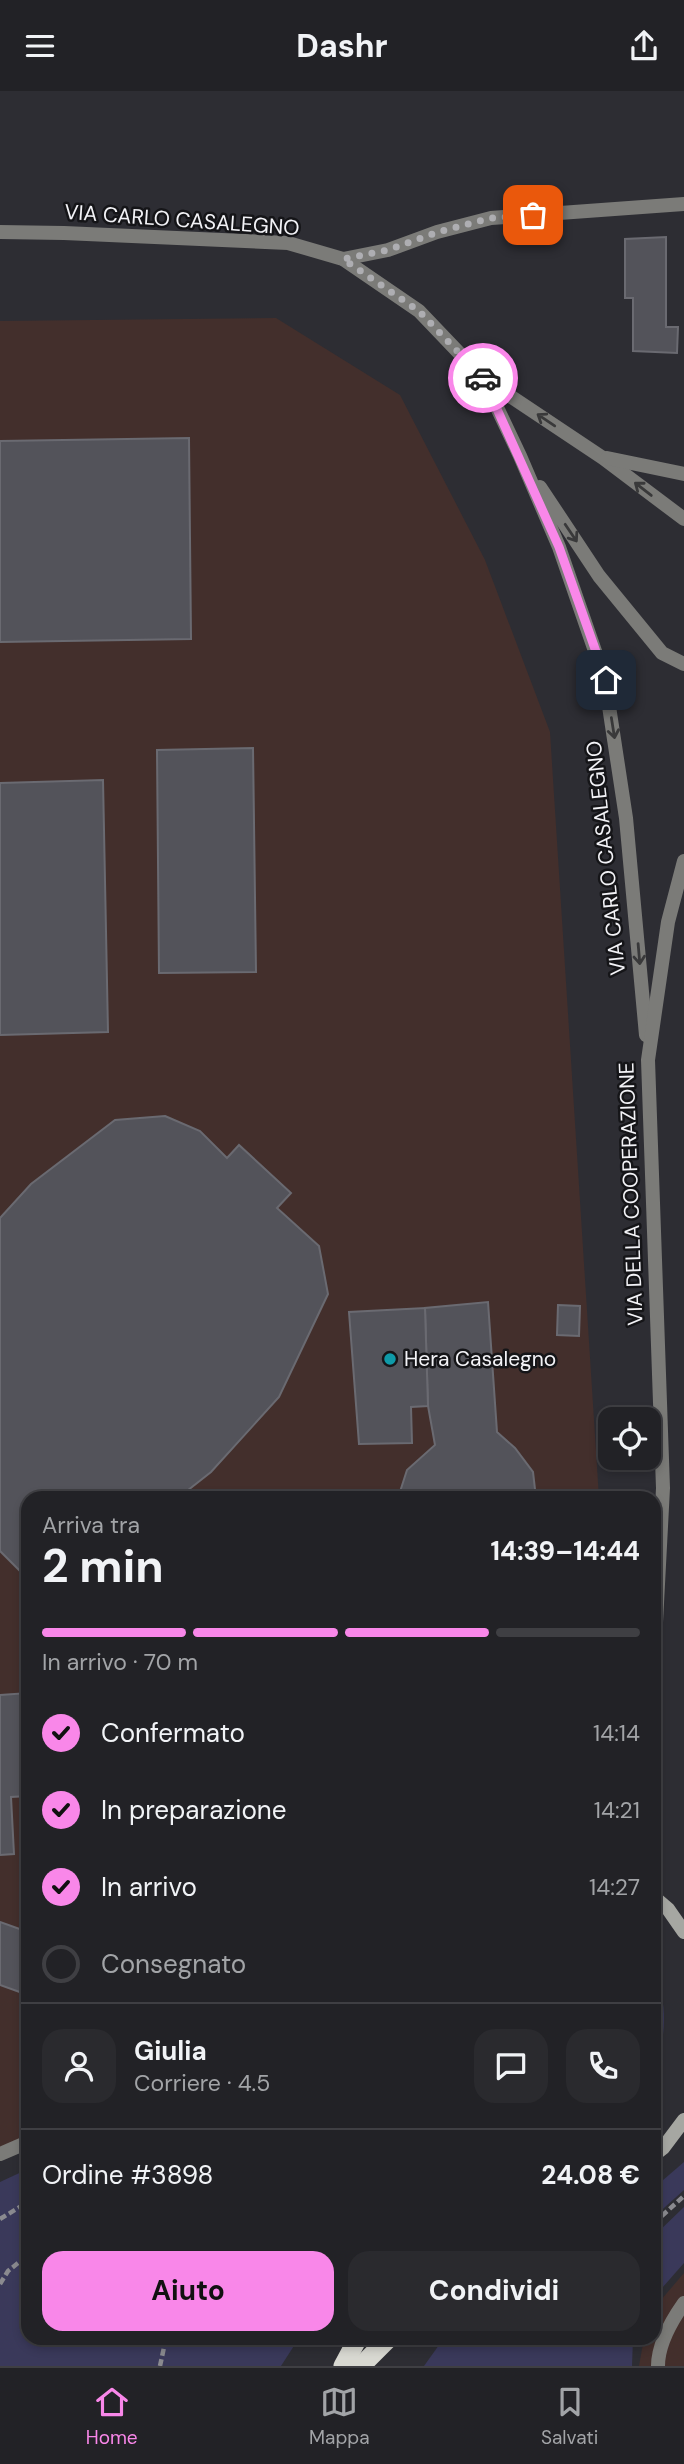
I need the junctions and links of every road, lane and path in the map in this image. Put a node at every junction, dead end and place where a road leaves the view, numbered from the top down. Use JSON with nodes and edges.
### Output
{"nodes":[{"id":1,"x":684,"y":204,"type":"edge"},
{"id":2,"x":0,"y":232,"type":"edge"},
{"id":3,"x":343,"y":259,"type":"junction"},
{"id":4,"x":483,"y":378,"type":"junction"},
{"id":5,"x":520,"y":456,"type":"junction"},
{"id":6,"x":603,"y":458,"type":"junction"},
{"id":7,"x":684,"y":474,"type":"edge"},
{"id":8,"x":684,"y":519,"type":"edge"},
{"id":9,"x":684,"y":664,"type":"edge"},
{"id":10,"x":684,"y":861,"type":"edge"},
{"id":11,"x":648,"y":1061,"type":"junction"},
{"id":12,"x":663,"y":1488,"type":"junction"},
{"id":13,"x":661,"y":1496,"type":"edge"},
{"id":14,"x":661,"y":1526,"type":"edge"},
{"id":15,"x":661,"y":1903,"type":"edge"},
{"id":16,"x":684,"y":1932,"type":"edge"},
{"id":17,"x":684,"y":2120,"type":"edge"},
{"id":18,"x":21,"y":2145,"type":"edge"},
{"id":19,"x":661,"y":2150,"type":"edge"},
{"id":20,"x":0,"y":2154,"type":"edge"},
{"id":21,"x":684,"y":2196,"type":"edge"},
{"id":22,"x":21,"y":2206,"type":"edge"},
{"id":23,"x":661,"y":2217,"type":"edge"},
{"id":24,"x":0,"y":2219,"type":"edge"},
{"id":25,"x":21,"y":2261,"type":"edge"},
{"id":26,"x":0,"y":2284,"type":"edge"},
{"id":27,"x":684,"y":2303,"type":"edge"},
{"id":28,"x":164,"y":2345,"type":"edge"},
{"id":29,"x":354,"y":2345,"type":"edge"},
{"id":30,"x":382,"y":2345,"type":"edge"},
{"id":31,"x":160,"y":2366,"type":"edge"},
{"id":32,"x":343,"y":2366,"type":"edge"},
{"id":33,"x":360,"y":2366,"type":"edge"},
{"id":34,"x":658,"y":2366,"type":"edge"}],
"edges":[{"from":1,"to":3,"type":"street"},
{"from":2,"to":3,"type":"street","name":"VIA CARLO CASALEGNO"},
{"from":3,"to":4,"type":"street","name":"VIA CARLO CASALEGNO"},
{"from":4,"to":5,"type":"street","name":"VIA CARLO CASALEGNO"},
{"from":6,"to":4,"type":"street","name":"VIA CARLO CASALEGNO","one_way":true},
{"from":5,"to":9,"type":"street","name":"VIA CARLO CASALEGNO","one_way":true},
{"from":5,"to":11,"type":"street","name":"VIA CARLO CASALEGNO","one_way":true},
{"from":6,"to":7,"type":"street","name":"VIA CARLO CASALEGNO"},
{"from":8,"to":6,"type":"street","name":"VIA CARLO CASALEGNO","one_way":true},
{"from":10,"to":11,"type":"street","name":"VIA DELLA COOPERAZIONE"},
{"from":11,"to":12,"type":"street","name":"VIA DELLA COOPERAZIONE"},
{"from":12,"to":13,"type":"street","name":"VIA DELLA COOPERAZIONE"},
{"from":12,"to":14,"type":"street","name":"VIA DELLA COOPERAZIONE"},
{"from":15,"to":16,"type":"main road"},
{"from":17,"to":19,"type":"main road"},
{"from":18,"to":20,"type":"street"},
{"from":21,"to":23,"type":"path"},
{"from":22,"to":24,"type":"path"},
{"from":25,"to":26,"type":"path"},
{"from":27,"to":34,"type":"street"},
{"from":28,"to":31,"type":"path"},
{"from":29,"to":32,"type":"highway"},
{"from":30,"to":33,"type":"highway"}]}
